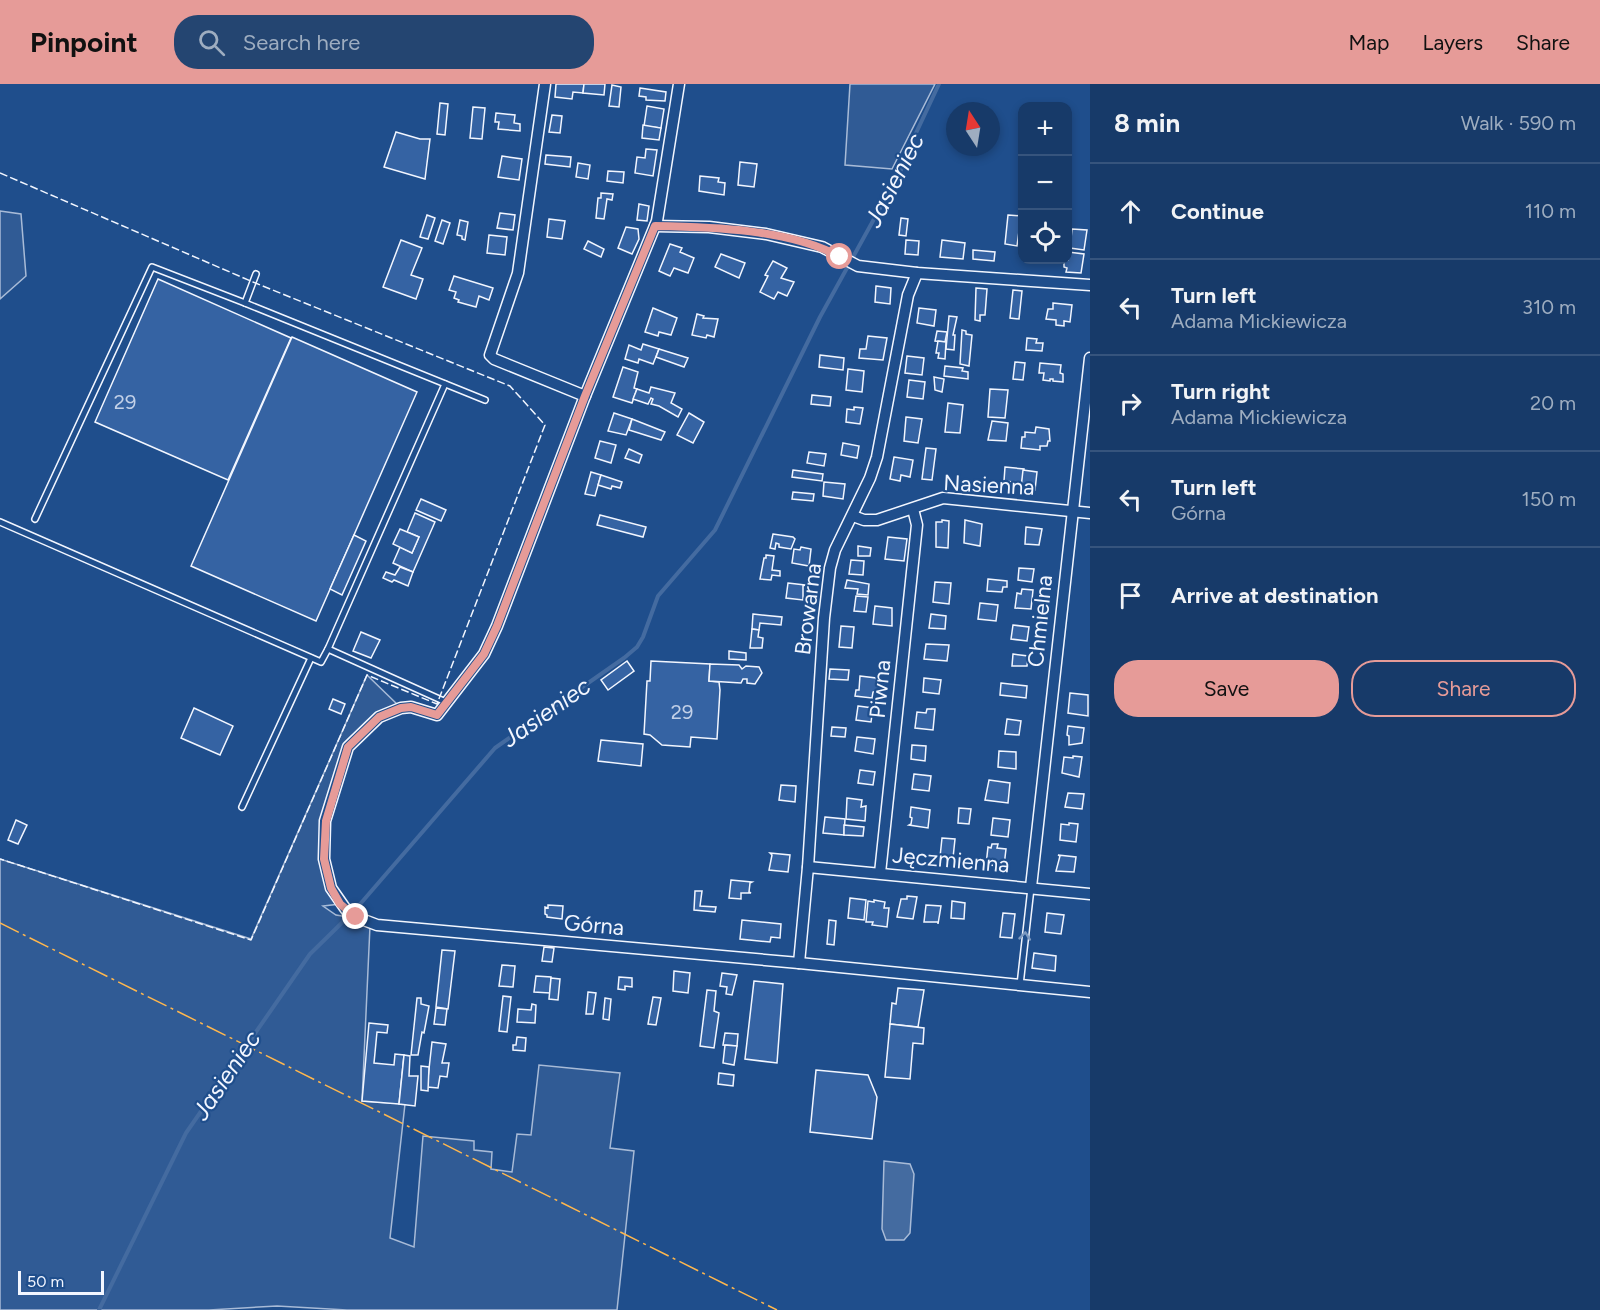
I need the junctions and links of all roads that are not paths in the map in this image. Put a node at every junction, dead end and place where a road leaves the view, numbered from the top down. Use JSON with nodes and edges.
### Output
{"nodes":[{"id":1,"x":545,"y":84,"type":"edge"},
{"id":2,"x":679,"y":84,"type":"edge"},
{"id":3,"x":655,"y":226,"type":"junction"},
{"id":4,"x":917,"y":273,"type":"junction"},
{"id":5,"x":256,"y":274,"type":"dead end"},
{"id":6,"x":1090,"y":285,"type":"edge"},
{"id":7,"x":245,"y":303,"type":"junction"},
{"id":8,"x":1090,"y":358,"type":"edge"},
{"id":9,"x":446,"y":384,"type":"junction"},
{"id":10,"x":585,"y":396,"type":"junction"},
{"id":11,"x":485,"y":400,"type":"dead end"},
{"id":12,"x":913,"y":509,"type":"junction"},
{"id":13,"x":1072,"y":511,"type":"junction"},
{"id":14,"x":1090,"y":513,"type":"edge"},
{"id":15,"x":853,"y":516,"type":"junction"},
{"id":16,"x":35,"y":519,"type":"dead end"},
{"id":17,"x":0,"y":522,"type":"edge"},
{"id":18,"x":328,"y":649,"type":"junction"},
{"id":19,"x":311,"y":658,"type":"junction"},
{"id":20,"x":448,"y":703,"type":"junction"},
{"id":21,"x":242,"y":807,"type":"dead end"},
{"id":22,"x":808,"y":867,"type":"junction"},
{"id":23,"x":880,"y":873,"type":"junction"},
{"id":24,"x":1031,"y":887,"type":"junction"},
{"id":25,"x":1090,"y":894,"type":"edge"},
{"id":26,"x":799,"y":963,"type":"junction"},
{"id":27,"x":1020,"y":985,"type":"junction"},
{"id":28,"x":1090,"y":992,"type":"edge"}],
"edges":[{"from":1,"to":10,"type":"street"},
{"from":2,"to":3,"type":"street"},
{"from":3,"to":4,"type":"street"},
{"from":3,"to":10,"type":"street"},
{"from":4,"to":6,"type":"street"},
{"from":4,"to":15,"type":"street","name":"Browarna"},
{"from":5,"to":7,"type":"lane"},
{"from":7,"to":9,"type":"lane"},
{"from":7,"to":16,"type":"lane"},
{"from":8,"to":13,"type":"street","name":"Chmielna"},
{"from":9,"to":11,"type":"lane"},
{"from":9,"to":18,"type":"lane"},
{"from":10,"to":20,"type":"street"},
{"from":12,"to":13,"type":"street","name":"Nasienna"},
{"from":12,"to":15,"type":"street","name":"Nasienna"},
{"from":12,"to":23,"type":"street","name":"Piwna"},
{"from":13,"to":14,"type":"street","name":"Nasienna"},
{"from":13,"to":24,"type":"street","name":"Chmielna"},
{"from":15,"to":22,"type":"street","name":"Browarna"},
{"from":17,"to":19,"type":"lane"},
{"from":18,"to":19,"type":"lane"},
{"from":18,"to":20,"type":"lane"},
{"from":19,"to":21,"type":"lane"},
{"from":20,"to":26,"type":"street","name":"Górna"},
{"from":22,"to":23,"type":"street","name":"Jęczmienna"},
{"from":22,"to":26,"type":"street","name":"Browarna"},
{"from":23,"to":24,"type":"street","name":"Jęczmienna"},
{"from":24,"to":25,"type":"street","name":"Jęczmienna"},
{"from":27,"to":24,"type":"lane","one_way":true},
{"from":26,"to":27,"type":"street","name":"Górna"},
{"from":27,"to":28,"type":"street","name":"Górna"}]}
